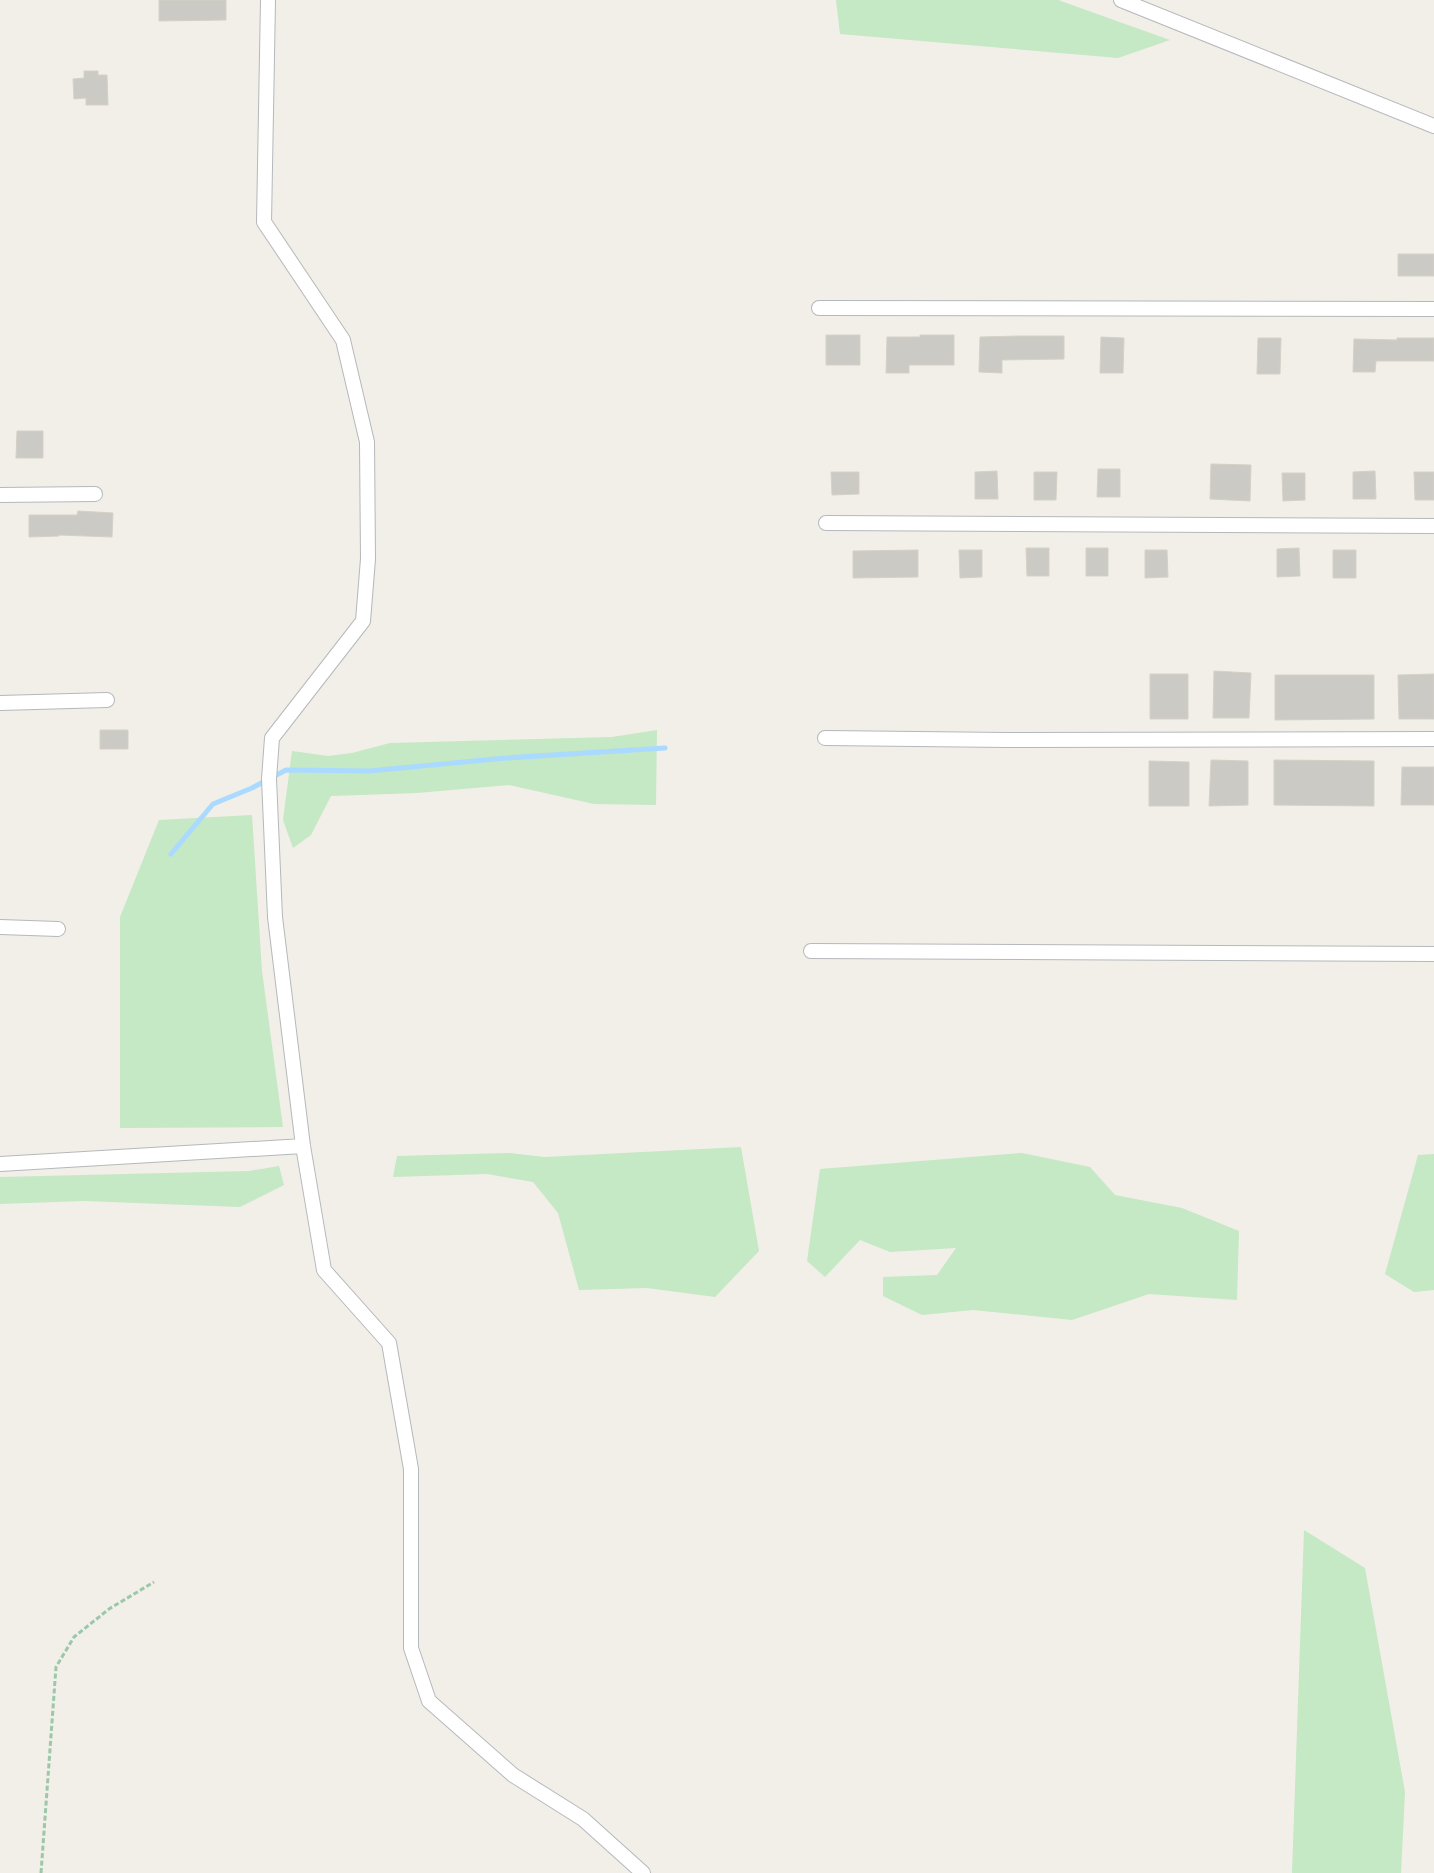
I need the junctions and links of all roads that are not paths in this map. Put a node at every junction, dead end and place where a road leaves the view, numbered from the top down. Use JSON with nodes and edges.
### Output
{"nodes":[{"id":1,"x":268,"y":0,"type":"edge"},
{"id":2,"x":1121,"y":0,"type":"edge"},
{"id":3,"x":1434,"y":126,"type":"edge"},
{"id":4,"x":819,"y":308,"type":"dead end"},
{"id":5,"x":1434,"y":309,"type":"edge"},
{"id":6,"x":95,"y":494,"type":"dead end"},
{"id":7,"x":0,"y":495,"type":"edge"},
{"id":8,"x":826,"y":523,"type":"dead end"},
{"id":9,"x":1434,"y":526,"type":"edge"},
{"id":10,"x":107,"y":700,"type":"dead end"},
{"id":11,"x":0,"y":702,"type":"edge"},
{"id":12,"x":825,"y":738,"type":"dead end"},
{"id":13,"x":1434,"y":739,"type":"edge"},
{"id":14,"x":0,"y":927,"type":"edge"},
{"id":15,"x":58,"y":929,"type":"dead end"},
{"id":16,"x":811,"y":952,"type":"dead end"},
{"id":17,"x":1434,"y":954,"type":"edge"},
{"id":18,"x":303,"y":1146,"type":"junction"},
{"id":19,"x":0,"y":1164,"type":"edge"},
{"id":20,"x":643,"y":1873,"type":"edge"}],
"edges":[{"from":1,"to":18,"type":"street"},
{"from":2,"to":3,"type":"street"},
{"from":4,"to":5,"type":"street"},
{"from":6,"to":7,"type":"street"},
{"from":8,"to":9,"type":"street"},
{"from":10,"to":11,"type":"street"},
{"from":12,"to":13,"type":"street"},
{"from":14,"to":15,"type":"street"},
{"from":16,"to":17,"type":"street"},
{"from":18,"to":19,"type":"street"},
{"from":18,"to":20,"type":"street"}]}
